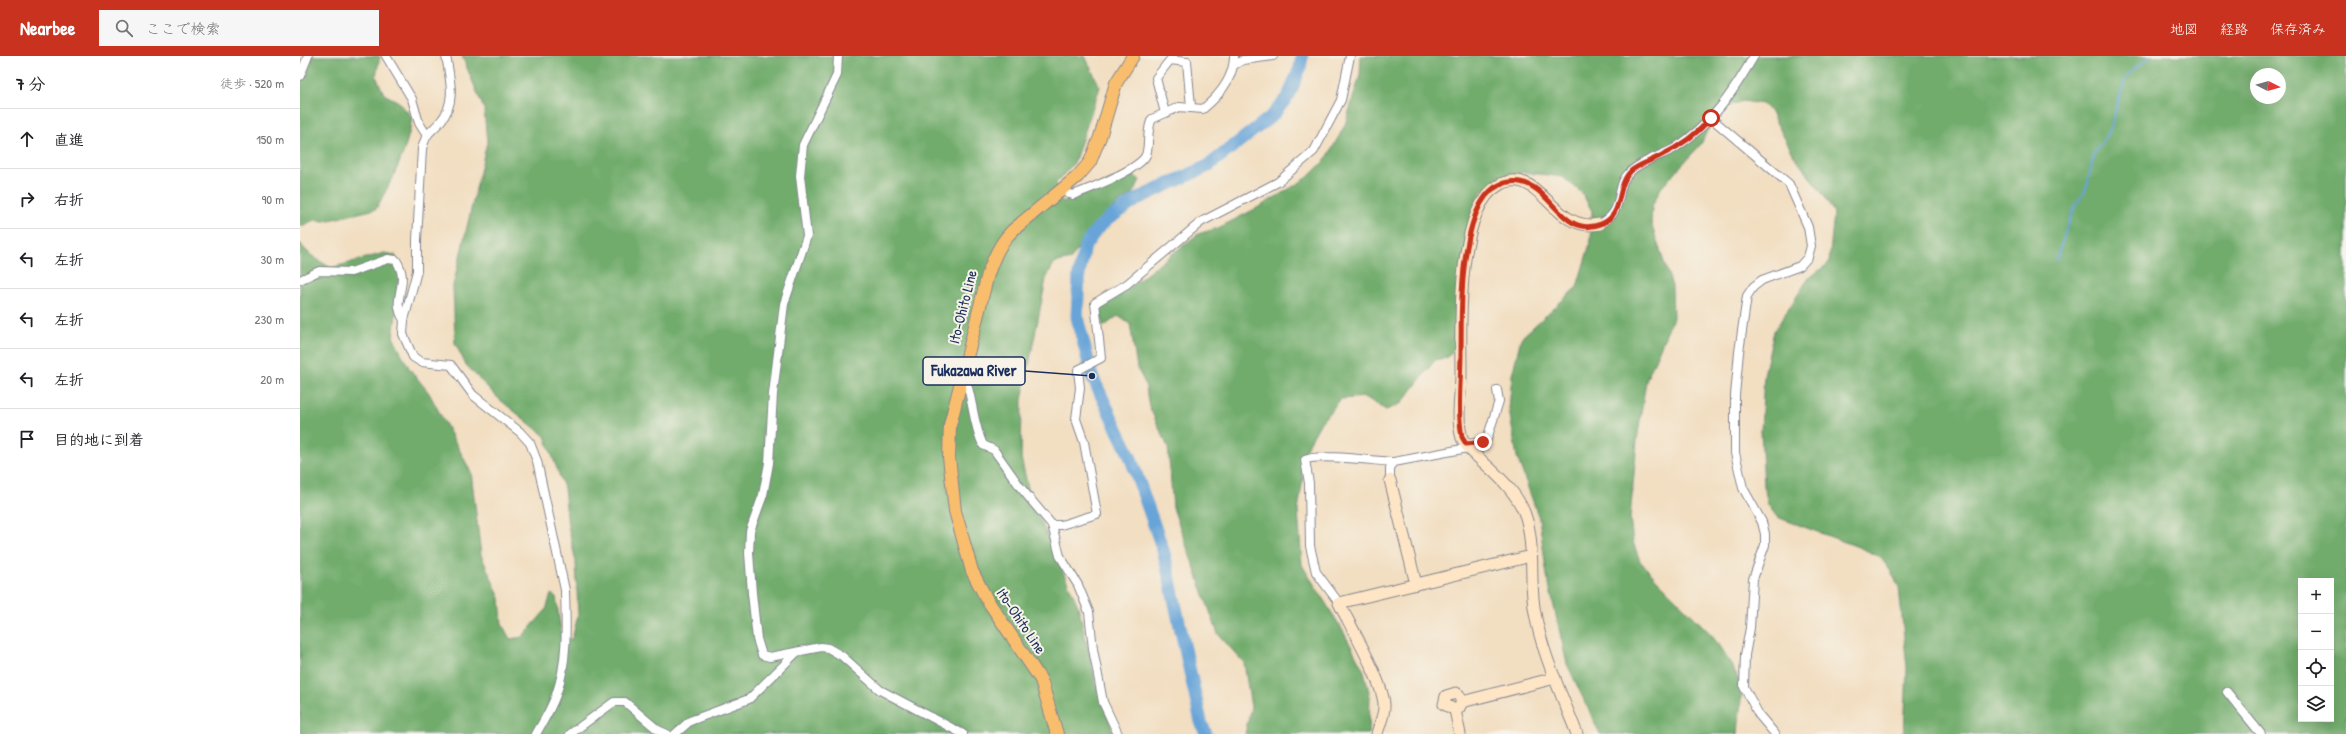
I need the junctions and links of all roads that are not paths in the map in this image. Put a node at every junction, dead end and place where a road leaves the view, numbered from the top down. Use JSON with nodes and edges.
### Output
{"nodes":[{"id":1,"x":308,"y":56,"type":"edge"},
{"id":2,"x":386,"y":56,"type":"edge"},
{"id":3,"x":446,"y":56,"type":"edge"},
{"id":4,"x":838,"y":56,"type":"edge"},
{"id":5,"x":1133,"y":56,"type":"edge"},
{"id":6,"x":1234,"y":56,"type":"edge"},
{"id":7,"x":1273,"y":56,"type":"edge"},
{"id":8,"x":1350,"y":56,"type":"edge"},
{"id":9,"x":1754,"y":56,"type":"edge"},
{"id":10,"x":1171,"y":58,"type":"edge"},
{"id":11,"x":1234,"y":65,"type":"junction"},
{"id":12,"x":300,"y":76,"type":"edge"},
{"id":13,"x":1191,"y":107,"type":"junction"},
{"id":14,"x":1165,"y":113,"type":"junction"},
{"id":15,"x":1711,"y":118,"type":"junction"},
{"id":16,"x":426,"y":134,"type":"junction"},
{"id":17,"x":1060,"y":191,"type":"junction"},
{"id":18,"x":1600,"y":224,"type":"joint"},
{"id":19,"x":300,"y":280,"type":"edge"},
{"id":20,"x":404,"y":320,"type":"junction"},
{"id":21,"x":963,"y":372,"type":"junction"},
{"id":22,"x":1497,"y":390,"type":"dead end"},
{"id":23,"x":1467,"y":446,"type":"junction"},
{"id":24,"x":1394,"y":462,"type":"junction"},
{"id":25,"x":1390,"y":480,"type":"joint"},
{"id":26,"x":1052,"y":525,"type":"junction"},
{"id":27,"x":1531,"y":556,"type":"junction"},
{"id":28,"x":1416,"y":584,"type":"junction"},
{"id":29,"x":1339,"y":603,"type":"junction"},
{"id":30,"x":797,"y":652,"type":"junction"},
{"id":31,"x":1555,"y":678,"type":"junction"},
{"id":32,"x":2227,"y":692,"type":"dead end"},
{"id":33,"x":536,"y":734,"type":"edge"},
{"id":34,"x":570,"y":734,"type":"edge"},
{"id":35,"x":667,"y":734,"type":"edge"},
{"id":36,"x":675,"y":734,"type":"edge"},
{"id":37,"x":963,"y":734,"type":"edge"},
{"id":38,"x":1057,"y":734,"type":"edge"},
{"id":39,"x":1118,"y":734,"type":"edge"},
{"id":40,"x":1377,"y":734,"type":"edge"},
{"id":41,"x":1460,"y":734,"type":"edge"},
{"id":42,"x":1577,"y":734,"type":"edge"},
{"id":43,"x":1775,"y":734,"type":"edge"},
{"id":44,"x":2261,"y":734,"type":"edge"}],
"edges":[{"from":1,"to":12,"type":"street"},
{"from":2,"to":16,"type":"street"},
{"from":3,"to":16,"type":"street"},
{"from":4,"to":30,"type":"street"},
{"from":5,"to":17,"type":"main road","name":"Ito-Ohito Line"},
{"from":6,"to":11,"type":"street"},
{"from":7,"to":11,"type":"street"},
{"from":8,"to":26,"type":"street"},
{"from":9,"to":15,"type":"street"},
{"from":10,"to":13,"type":"street"},
{"from":10,"to":14,"type":"street"},
{"from":11,"to":13,"type":"street"},
{"from":13,"to":14,"type":"street"},
{"from":14,"to":17,"type":"street"},
{"from":15,"to":18,"type":"street"},
{"from":15,"to":43,"type":"street"},
{"from":16,"to":20,"type":"street"},
{"from":17,"to":21,"type":"main road","name":"Ito-Ohito Line"},
{"from":18,"to":23,"type":"street"},
{"from":19,"to":20,"type":"street"},
{"from":20,"to":33,"type":"street"},
{"from":21,"to":26,"type":"street"},
{"from":21,"to":38,"type":"main road","name":"Ito-Ohito Line"},
{"from":22,"to":23,"type":"street"},
{"from":23,"to":24,"type":"street"},
{"from":23,"to":27,"type":"street"},
{"from":24,"to":25,"type":"street"},
{"from":24,"to":29,"type":"street"},
{"from":25,"to":28,"type":"street"},
{"from":26,"to":39,"type":"street"},
{"from":27,"to":28,"type":"street"},
{"from":27,"to":31,"type":"street"},
{"from":28,"to":29,"type":"street"},
{"from":29,"to":40,"type":"street"},
{"from":30,"to":36,"type":"street"},
{"from":30,"to":37,"type":"street"},
{"from":31,"to":41,"type":"street"},
{"from":31,"to":42,"type":"street"},
{"from":32,"to":44,"type":"street"},
{"from":34,"to":35,"type":"street"}]}
